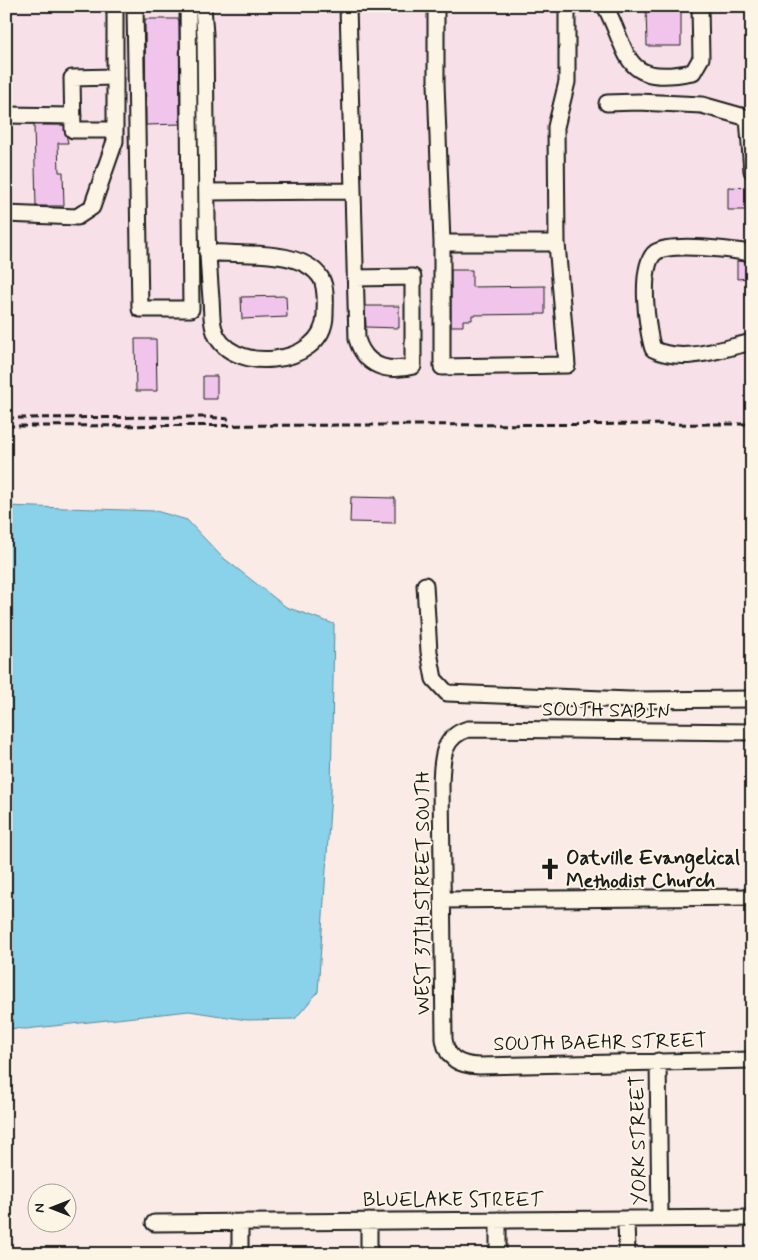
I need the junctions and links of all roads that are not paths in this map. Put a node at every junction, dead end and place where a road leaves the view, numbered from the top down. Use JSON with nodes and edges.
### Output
{"nodes":[{"id":1,"x":115,"y":6,"type":"edge"},
{"id":2,"x":135,"y":6,"type":"edge"},
{"id":3,"x":188,"y":6,"type":"edge"},
{"id":4,"x":203,"y":6,"type":"edge"},
{"id":5,"x":348,"y":6,"type":"edge"},
{"id":6,"x":436,"y":6,"type":"edge"},
{"id":7,"x":567,"y":6,"type":"edge"},
{"id":8,"x":605,"y":6,"type":"edge"},
{"id":9,"x":700,"y":6,"type":"edge"},
{"id":10,"x":114,"y":76,"type":"junction"},
{"id":11,"x":607,"y":104,"type":"dead end"},
{"id":12,"x":6,"y":115,"type":"edge"},
{"id":13,"x":72,"y":116,"type":"junction"},
{"id":14,"x":115,"y":130,"type":"junction"},
{"id":15,"x":752,"y":171,"type":"edge"},
{"id":16,"x":353,"y":191,"type":"junction"},
{"id":17,"x":207,"y":192,"type":"junction"},
{"id":18,"x":6,"y":214,"type":"edge"},
{"id":19,"x":442,"y":243,"type":"junction"},
{"id":20,"x":557,"y":243,"type":"junction"},
{"id":21,"x":207,"y":252,"type":"junction"},
{"id":22,"x":752,"y":253,"type":"edge"},
{"id":23,"x":355,"y":278,"type":"junction"},
{"id":24,"x":752,"y":342,"type":"edge"},
{"id":25,"x":425,"y":585,"type":"dead end"},
{"id":26,"x":752,"y":698,"type":"edge"},
{"id":27,"x":459,"y":732,"type":"joint"},
{"id":28,"x":752,"y":732,"type":"edge"},
{"id":29,"x":752,"y":897,"type":"edge"},
{"id":30,"x":442,"y":900,"type":"junction"},
{"id":31,"x":452,"y":1058,"type":"joint"},
{"id":32,"x":752,"y":1060,"type":"edge"},
{"id":33,"x":658,"y":1061,"type":"junction"},
{"id":34,"x":660,"y":1218,"type":"junction"},
{"id":35,"x":752,"y":1218,"type":"edge"},
{"id":36,"x":626,"y":1219,"type":"junction"},
{"id":37,"x":498,"y":1220,"type":"junction"},
{"id":38,"x":369,"y":1221,"type":"junction"},
{"id":39,"x":154,"y":1222,"type":"dead end"},
{"id":40,"x":240,"y":1222,"type":"junction"},
{"id":41,"x":240,"y":1254,"type":"edge"},
{"id":42,"x":369,"y":1254,"type":"edge"},
{"id":43,"x":498,"y":1254,"type":"edge"},
{"id":44,"x":627,"y":1254,"type":"edge"}],
"edges":[{"from":1,"to":10,"type":"street"},
{"from":2,"to":3,"type":"street"},
{"from":4,"to":17,"type":"street"},
{"from":5,"to":16,"type":"street"},
{"from":6,"to":19,"type":"street"},
{"from":7,"to":20,"type":"street"},
{"from":8,"to":9,"type":"street"},
{"from":10,"to":13,"type":"street"},
{"from":10,"to":14,"type":"street"},
{"from":11,"to":15,"type":"street"},
{"from":12,"to":13,"type":"street"},
{"from":13,"to":14,"type":"street"},
{"from":14,"to":18,"type":"street"},
{"from":16,"to":17,"type":"street"},
{"from":16,"to":23,"type":"street"},
{"from":17,"to":21,"type":"street"},
{"from":19,"to":20,"type":"street"},
{"from":19,"to":20,"type":"street"},
{"from":21,"to":21,"type":"street"},
{"from":22,"to":24,"type":"street"},
{"from":23,"to":23,"type":"street"},
{"from":25,"to":26,"type":"street"},
{"from":27,"to":28,"type":"street","name":"SOUTH SABIN"},
{"from":27,"to":30,"type":"street","name":"WEST 37TH STREET SOUTH"},
{"from":29,"to":30,"type":"street"},
{"from":30,"to":31,"type":"street","name":"WEST 37TH STREET SOUTH"},
{"from":31,"to":33,"type":"street","name":"SOUTH BAEHR STREET"},
{"from":32,"to":33,"type":"street","name":"SOUTH BAEHR STREET"},
{"from":33,"to":34,"type":"street","name":"YORK STREET"},
{"from":34,"to":35,"type":"street","name":"BLUELAKE STREET"},
{"from":34,"to":36,"type":"street","name":"BLUELAKE STREET"},
{"from":36,"to":37,"type":"street","name":"BLUELAKE STREET"},
{"from":36,"to":44,"type":"street"},
{"from":37,"to":38,"type":"street","name":"BLUELAKE STREET"},
{"from":37,"to":43,"type":"street"},
{"from":38,"to":40,"type":"street","name":"BLUELAKE STREET"},
{"from":38,"to":42,"type":"street"},
{"from":39,"to":40,"type":"street","name":"BLUELAKE STREET"},
{"from":40,"to":41,"type":"street"}]}
